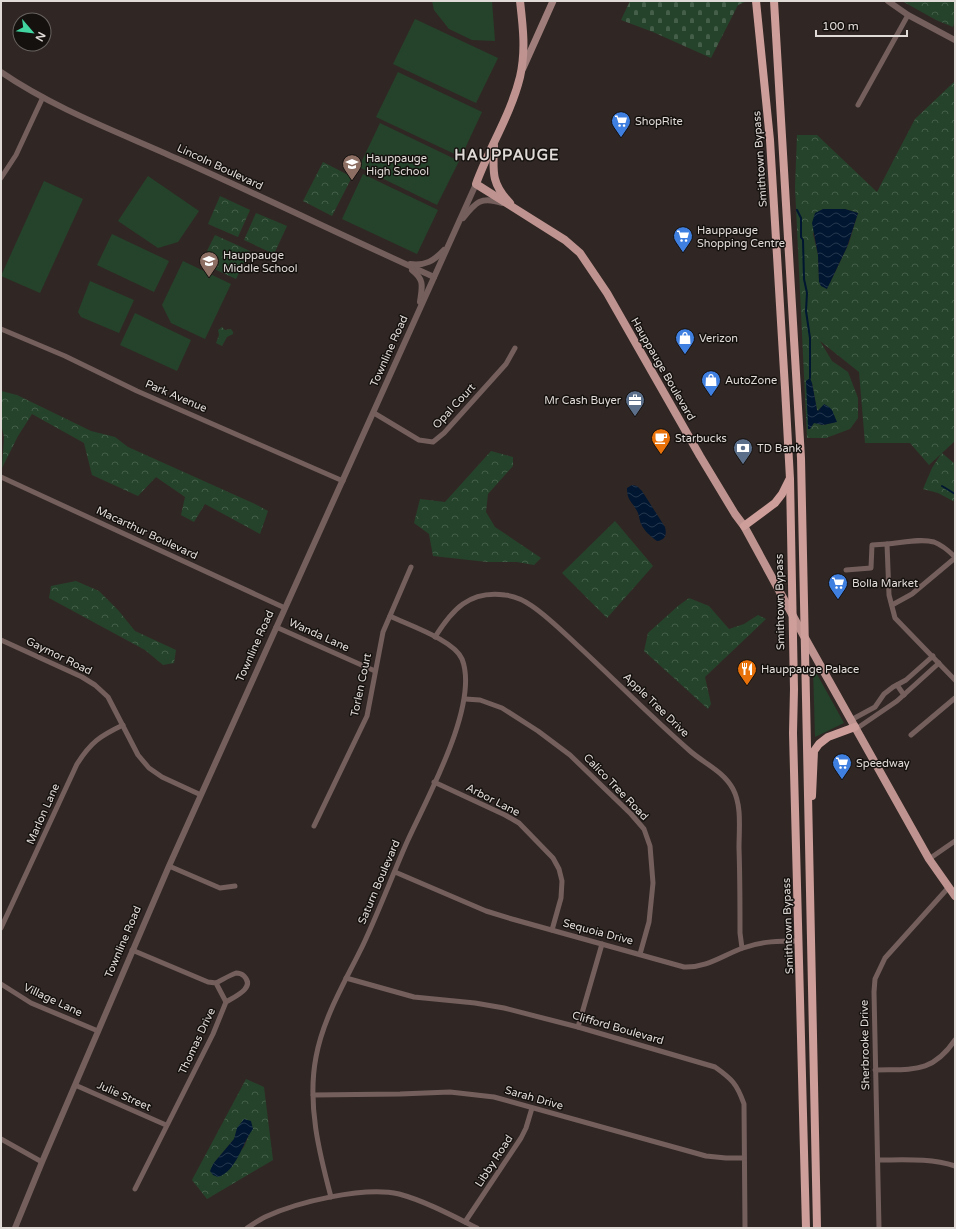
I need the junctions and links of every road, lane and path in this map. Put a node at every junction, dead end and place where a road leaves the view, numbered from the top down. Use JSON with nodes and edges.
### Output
{"nodes":[{"id":1,"x":520,"y":1,"type":"edge"},
{"id":2,"x":553,"y":1,"type":"edge"},
{"id":3,"x":756,"y":1,"type":"edge"},
{"id":4,"x":774,"y":1,"type":"edge"},
{"id":5,"x":888,"y":1,"type":"edge"},
{"id":6,"x":908,"y":15,"type":"junction"},
{"id":7,"x":537,"y":38,"type":"junction"},
{"id":8,"x":955,"y":40,"type":"edge"},
{"id":9,"x":524,"y":42,"type":"junction"},
{"id":10,"x":1,"y":72,"type":"edge"},
{"id":11,"x":520,"y":76,"type":"junction"},
{"id":12,"x":43,"y":97,"type":"junction"},
{"id":13,"x":858,"y":105,"type":"dead end"},
{"id":14,"x":495,"y":139,"type":"junction"},
{"id":15,"x":1,"y":178,"type":"edge"},
{"id":16,"x":476,"y":184,"type":"junction"},
{"id":17,"x":516,"y":210,"type":"junction"},
{"id":18,"x":459,"y":224,"type":"junction"},
{"id":19,"x":450,"y":243,"type":"junction"},
{"id":20,"x":401,"y":262,"type":"junction"},
{"id":21,"x":434,"y":277,"type":"junction"},
{"id":22,"x":419,"y":310,"type":"junction"},
{"id":23,"x":1,"y":329,"type":"edge"},
{"id":24,"x":515,"y":348,"type":"dead end"},
{"id":25,"x":374,"y":413,"type":"junction"},
{"id":26,"x":1,"y":477,"type":"edge"},
{"id":27,"x":790,"y":479,"type":"junction"},
{"id":28,"x":343,"y":481,"type":"junction"},
{"id":29,"x":744,"y":526,"type":"junction"},
{"id":30,"x":887,"y":544,"type":"junction"},
{"id":31,"x":955,"y":558,"type":"edge"},
{"id":32,"x":411,"y":567,"type":"dead end"},
{"id":33,"x":846,"y":570,"type":"dead end"},
{"id":34,"x":892,"y":605,"type":"junction"},
{"id":35,"x":285,"y":608,"type":"junction"},
{"id":36,"x":791,"y":611,"type":"junction"},
{"id":37,"x":390,"y":616,"type":"junction"},
{"id":38,"x":276,"y":627,"type":"junction"},
{"id":39,"x":435,"y":637,"type":"junction"},
{"id":40,"x":805,"y":638,"type":"junction"},
{"id":41,"x":1,"y":640,"type":"edge"},
{"id":42,"x":932,"y":656,"type":"junction"},
{"id":43,"x":939,"y":663,"type":"junction"},
{"id":44,"x":375,"y":671,"type":"junction"},
{"id":45,"x":955,"y":680,"type":"edge"},
{"id":46,"x":897,"y":685,"type":"junction"},
{"id":47,"x":904,"y":695,"type":"junction"},
{"id":48,"x":955,"y":698,"type":"edge"},
{"id":49,"x":464,"y":699,"type":"junction"},
{"id":50,"x":123,"y":725,"type":"junction"},
{"id":51,"x":854,"y":725,"type":"junction"},
{"id":52,"x":911,"y":735,"type":"dead end"},
{"id":53,"x":434,"y":782,"type":"junction"},
{"id":54,"x":201,"y":795,"type":"junction"},
{"id":55,"x":808,"y":806,"type":"junction"},
{"id":56,"x":314,"y":826,"type":"dead end"},
{"id":57,"x":955,"y":841,"type":"edge"},
{"id":58,"x":929,"y":859,"type":"junction"},
{"id":59,"x":169,"y":866,"type":"junction"},
{"id":60,"x":395,"y":872,"type":"junction"},
{"id":61,"x":235,"y":886,"type":"dead end"},
{"id":62,"x":948,"y":888,"type":"junction"},
{"id":63,"x":955,"y":896,"type":"edge"},
{"id":64,"x":1,"y":928,"type":"edge"},
{"id":65,"x":552,"y":930,"type":"junction"},
{"id":66,"x":799,"y":941,"type":"junction"},
{"id":67,"x":602,"y":944,"type":"junction"},
{"id":68,"x":742,"y":948,"type":"junction"},
{"id":69,"x":132,"y":950,"type":"junction"},
{"id":70,"x":640,"y":954,"type":"junction"},
{"id":71,"x":346,"y":978,"type":"junction"},
{"id":72,"x":216,"y":983,"type":"junction"},
{"id":73,"x":1,"y":984,"type":"edge"},
{"id":74,"x":226,"y":1002,"type":"junction"},
{"id":75,"x":578,"y":1027,"type":"junction"},
{"id":76,"x":98,"y":1031,"type":"junction"},
{"id":77,"x":955,"y":1040,"type":"edge"},
{"id":78,"x":875,"y":1070,"type":"junction"},
{"id":79,"x":75,"y":1085,"type":"junction"},
{"id":80,"x":313,"y":1095,"type":"junction"},
{"id":81,"x":532,"y":1108,"type":"junction"},
{"id":82,"x":166,"y":1125,"type":"junction"},
{"id":83,"x":1,"y":1139,"type":"edge"},
{"id":84,"x":744,"y":1158,"type":"junction"},
{"id":85,"x":878,"y":1160,"type":"junction"},
{"id":86,"x":42,"y":1162,"type":"junction"},
{"id":87,"x":955,"y":1166,"type":"edge"},
{"id":88,"x":135,"y":1189,"type":"dead end"},
{"id":89,"x":331,"y":1197,"type":"junction"},
{"id":90,"x":465,"y":1222,"type":"junction"},
{"id":91,"x":15,"y":1228,"type":"edge"},
{"id":92,"x":247,"y":1228,"type":"edge"},
{"id":93,"x":477,"y":1228,"type":"edge"},
{"id":94,"x":745,"y":1228,"type":"edge"},
{"id":95,"x":806,"y":1228,"type":"edge"},
{"id":96,"x":817,"y":1228,"type":"edge"},
{"id":97,"x":879,"y":1228,"type":"edge"}],
"edges":[{"from":1,"to":9,"type":"main road","name":"Townline Road"},
{"from":2,"to":7,"type":"main road","name":"Townline Road"},
{"from":3,"to":27,"type":"highway","name":"Smithtown Bypass"},
{"from":4,"to":40,"type":"highway","name":"Smithtown Bypass"},
{"from":5,"to":6,"type":"street"},
{"from":6,"to":8,"type":"street"},
{"from":6,"to":13,"type":"street"},
{"from":7,"to":9,"type":"main road"},
{"from":7,"to":11,"type":"main road","name":"Townline Road"},
{"from":9,"to":11,"type":"main road","name":"Townline Road"},
{"from":10,"to":12,"type":"street","name":"Lincoln Boulevard"},
{"from":11,"to":14,"type":"main road","name":"Townline Road"},
{"from":12,"to":15,"type":"street"},
{"from":12,"to":20,"type":"street","name":"Lincoln Boulevard"},
{"from":14,"to":16,"type":"main road","name":"Townline Road"},
{"from":14,"to":17,"type":"main road"},
{"from":16,"to":17,"type":"main road","name":"Hauppauge Boulevard"},
{"from":16,"to":18,"type":"street","name":"Townline Road"},
{"from":17,"to":18,"type":"street"},
{"from":17,"to":29,"type":"main road","name":"Hauppauge Boulevard"},
{"from":18,"to":19,"type":"street","name":"Townline Road"},
{"from":19,"to":20,"type":"street"},
{"from":19,"to":21,"type":"street","name":"Townline Road"},
{"from":20,"to":21,"type":"street","name":"Lincoln Boulevard"},
{"from":20,"to":22,"type":"street"},
{"from":21,"to":22,"type":"street","name":"Townline Road"},
{"from":22,"to":25,"type":"street","name":"Townline Road"},
{"from":23,"to":28,"type":"street","name":"Park Avenue"},
{"from":24,"to":25,"type":"street","name":"Opal Court"},
{"from":25,"to":28,"type":"street","name":"Townline Road"},
{"from":26,"to":35,"type":"street","name":"Macarthur Boulevard"},
{"from":27,"to":29,"type":"highway"},
{"from":27,"to":36,"type":"highway","name":"Smithtown Bypass"},
{"from":28,"to":35,"type":"street","name":"Townline Road"},
{"from":29,"to":36,"type":"main road","name":"Hauppauge Boulevard"},
{"from":30,"to":31,"type":"street"},
{"from":30,"to":33,"type":"street"},
{"from":30,"to":34,"type":"street"},
{"from":31,"to":34,"type":"street"},
{"from":32,"to":37,"type":"street","name":"Torlen Court"},
{"from":34,"to":42,"type":"street"},
{"from":35,"to":38,"type":"street","name":"Townline Road"},
{"from":36,"to":40,"type":"main road","name":"Hauppauge Boulevard"},
{"from":36,"to":66,"type":"highway","name":"Smithtown Bypass"},
{"from":37,"to":39,"type":"street","name":"Saturn Boulevard"},
{"from":37,"to":44,"type":"street","name":"Torlen Court"},
{"from":38,"to":44,"type":"street","name":"Wanda Lane"},
{"from":38,"to":54,"type":"street","name":"Townline Road"},
{"from":39,"to":49,"type":"street","name":"Saturn Boulevard"},
{"from":39,"to":68,"type":"street","name":"Apple Tree Drive"},
{"from":40,"to":51,"type":"main road","name":"Hauppauge Boulevard"},
{"from":40,"to":55,"type":"highway","name":"Smithtown Bypass"},
{"from":41,"to":50,"type":"street","name":"Gaymor Road"},
{"from":42,"to":43,"type":"street"},
{"from":42,"to":46,"type":"street"},
{"from":43,"to":45,"type":"street"},
{"from":43,"to":47,"type":"street"},
{"from":44,"to":56,"type":"street","name":"Torlen Court"},
{"from":46,"to":47,"type":"street"},
{"from":46,"to":51,"type":"street"},
{"from":47,"to":51,"type":"street"},
{"from":48,"to":52,"type":"street"},
{"from":49,"to":53,"type":"street","name":"Saturn Boulevard"},
{"from":49,"to":70,"type":"street","name":"Calico Tree Road"},
{"from":50,"to":54,"type":"street","name":"Gaymor Road"},
{"from":50,"to":64,"type":"street","name":"Marlon Lane"},
{"from":51,"to":55,"type":"highway"},
{"from":51,"to":58,"type":"main road","name":"Hauppauge Boulevard"},
{"from":53,"to":60,"type":"street","name":"Saturn Boulevard"},
{"from":53,"to":65,"type":"street","name":"Arbor Lane"},
{"from":54,"to":59,"type":"street","name":"Townline Road"},
{"from":55,"to":96,"type":"highway","name":"Smithtown Bypass"},
{"from":57,"to":58,"type":"street"},
{"from":58,"to":62,"type":"main road","name":"Hauppauge Boulevard"},
{"from":59,"to":61,"type":"street"},
{"from":59,"to":69,"type":"street","name":"Townline Road"},
{"from":60,"to":65,"type":"street","name":"Sequoia Drive"},
{"from":60,"to":71,"type":"street","name":"Saturn Boulevard"},
{"from":62,"to":63,"type":"main road","name":"Hauppauge Boulevard"},
{"from":62,"to":78,"type":"street","name":"Sherbrooke Drive"},
{"from":65,"to":67,"type":"street","name":"Sequoia Drive"},
{"from":66,"to":68,"type":"street","name":"Sequoia Drive"},
{"from":66,"to":95,"type":"highway","name":"Smithtown Bypass"},
{"from":67,"to":70,"type":"street","name":"Sequoia Drive"},
{"from":67,"to":75,"type":"street"},
{"from":68,"to":70,"type":"street","name":"Sequoia Drive"},
{"from":69,"to":72,"type":"street"},
{"from":69,"to":76,"type":"street","name":"Townline Road"},
{"from":71,"to":75,"type":"street","name":"Clifford Boulevard"},
{"from":71,"to":80,"type":"street","name":"Saturn Boulevard"},
{"from":72,"to":74,"type":"street","name":"Thomas Drive"},
{"from":72,"to":74,"type":"street"},
{"from":73,"to":76,"type":"street","name":"Village Lane"},
{"from":74,"to":82,"type":"street","name":"Thomas Drive"},
{"from":75,"to":84,"type":"street","name":"Clifford Boulevard"},
{"from":76,"to":79,"type":"street","name":"Townline Road"},
{"from":77,"to":78,"type":"street"},
{"from":78,"to":85,"type":"street","name":"Sherbrooke Drive"},
{"from":79,"to":82,"type":"street","name":"Julie Street"},
{"from":79,"to":86,"type":"street","name":"Townline Road"},
{"from":80,"to":81,"type":"street","name":"Sarah Drive"},
{"from":80,"to":89,"type":"street","name":"Saturn Boulevard"},
{"from":81,"to":84,"type":"street","name":"Sarah Drive"},
{"from":81,"to":90,"type":"street","name":"Libby Road"},
{"from":82,"to":88,"type":"street","name":"Thomas Drive"},
{"from":83,"to":86,"type":"street"},
{"from":84,"to":94,"type":"street","name":"Clifford Boulevard"},
{"from":85,"to":87,"type":"street"},
{"from":85,"to":97,"type":"street","name":"Sherbrooke Drive"},
{"from":86,"to":91,"type":"street","name":"Townline Road"},
{"from":89,"to":90,"type":"street"},
{"from":89,"to":92,"type":"street"},
{"from":90,"to":93,"type":"street"}]}
